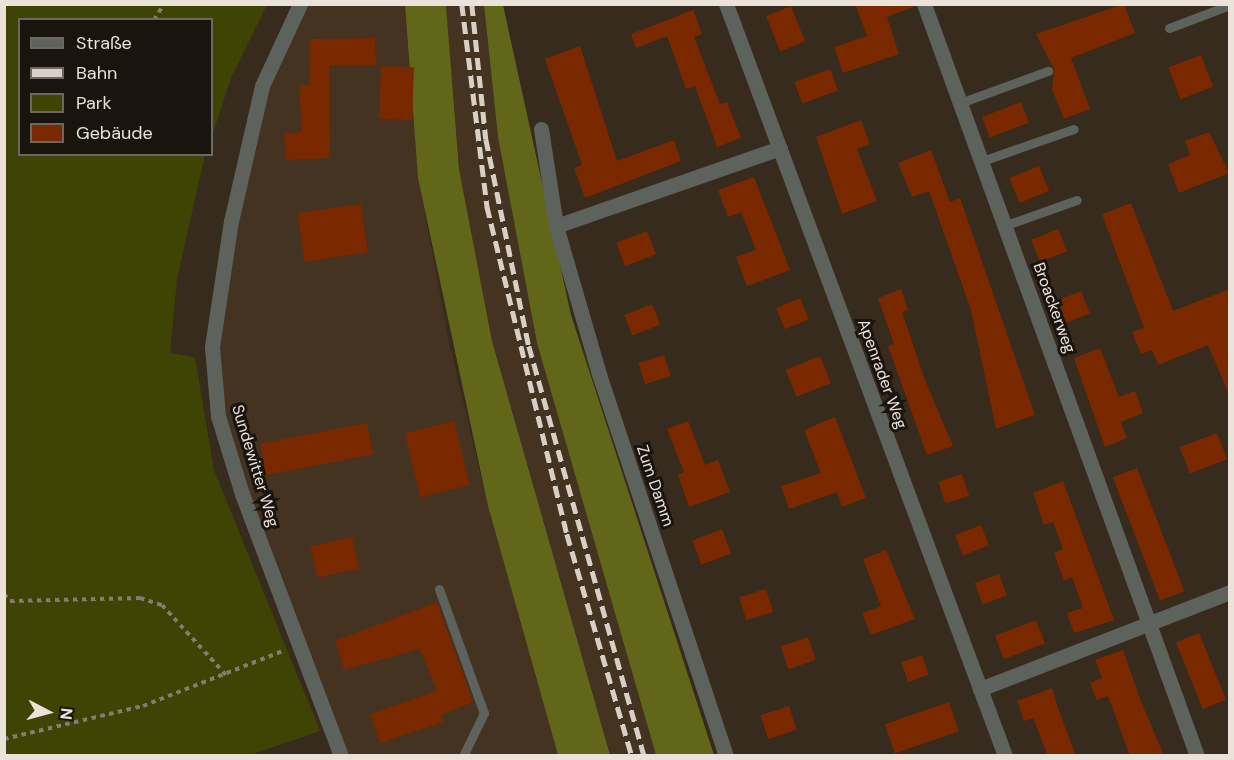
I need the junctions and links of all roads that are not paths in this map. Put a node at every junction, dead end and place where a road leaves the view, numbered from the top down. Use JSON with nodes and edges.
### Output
{"nodes":[{"id":1,"x":300,"y":4,"type":"edge"},
{"id":2,"x":726,"y":4,"type":"edge"},
{"id":3,"x":924,"y":4,"type":"edge"},
{"id":4,"x":1230,"y":5,"type":"edge"},
{"id":5,"x":1169,"y":28,"type":"dead end"},
{"id":6,"x":1048,"y":71,"type":"dead end"},
{"id":7,"x":960,"y":103,"type":"junction"},
{"id":8,"x":542,"y":129,"type":"dead end"},
{"id":9,"x":1074,"y":129,"type":"dead end"},
{"id":10,"x":780,"y":148,"type":"junction"},
{"id":11,"x":982,"y":161,"type":"junction"},
{"id":12,"x":1077,"y":200,"type":"dead end"},
{"id":13,"x":556,"y":225,"type":"junction"},
{"id":14,"x":1006,"y":225,"type":"junction"},
{"id":15,"x":439,"y":589,"type":"dead end"},
{"id":16,"x":1230,"y":592,"type":"edge"},
{"id":17,"x":1148,"y":624,"type":"junction"},
{"id":18,"x":980,"y":689,"type":"junction"},
{"id":19,"x":341,"y":756,"type":"edge"},
{"id":20,"x":463,"y":756,"type":"edge"},
{"id":21,"x":726,"y":756,"type":"edge"},
{"id":22,"x":1005,"y":756,"type":"edge"},
{"id":23,"x":1197,"y":756,"type":"edge"}],
"edges":[{"from":1,"to":19,"type":"street","name":"Sundewitter Weg"},
{"from":2,"to":10,"type":"street","name":"Apenrader Weg"},
{"from":3,"to":7,"type":"street","name":"Broackerweg"},
{"from":4,"to":5,"type":"lane"},
{"from":6,"to":7,"type":"lane"},
{"from":7,"to":11,"type":"street","name":"Broackerweg"},
{"from":8,"to":13,"type":"street","name":"Zum Damm"},
{"from":9,"to":11,"type":"lane"},
{"from":10,"to":13,"type":"street"},
{"from":10,"to":18,"type":"street","name":"Apenrader Weg"},
{"from":11,"to":14,"type":"street","name":"Broackerweg"},
{"from":12,"to":14,"type":"lane"},
{"from":13,"to":21,"type":"street","name":"Zum Damm"},
{"from":14,"to":17,"type":"street","name":"Broackerweg"},
{"from":15,"to":20,"type":"lane"},
{"from":16,"to":17,"type":"street"},
{"from":17,"to":18,"type":"street"},
{"from":17,"to":23,"type":"street","name":"Broackerweg"},
{"from":18,"to":22,"type":"street","name":"Apenrader Weg"}]}
